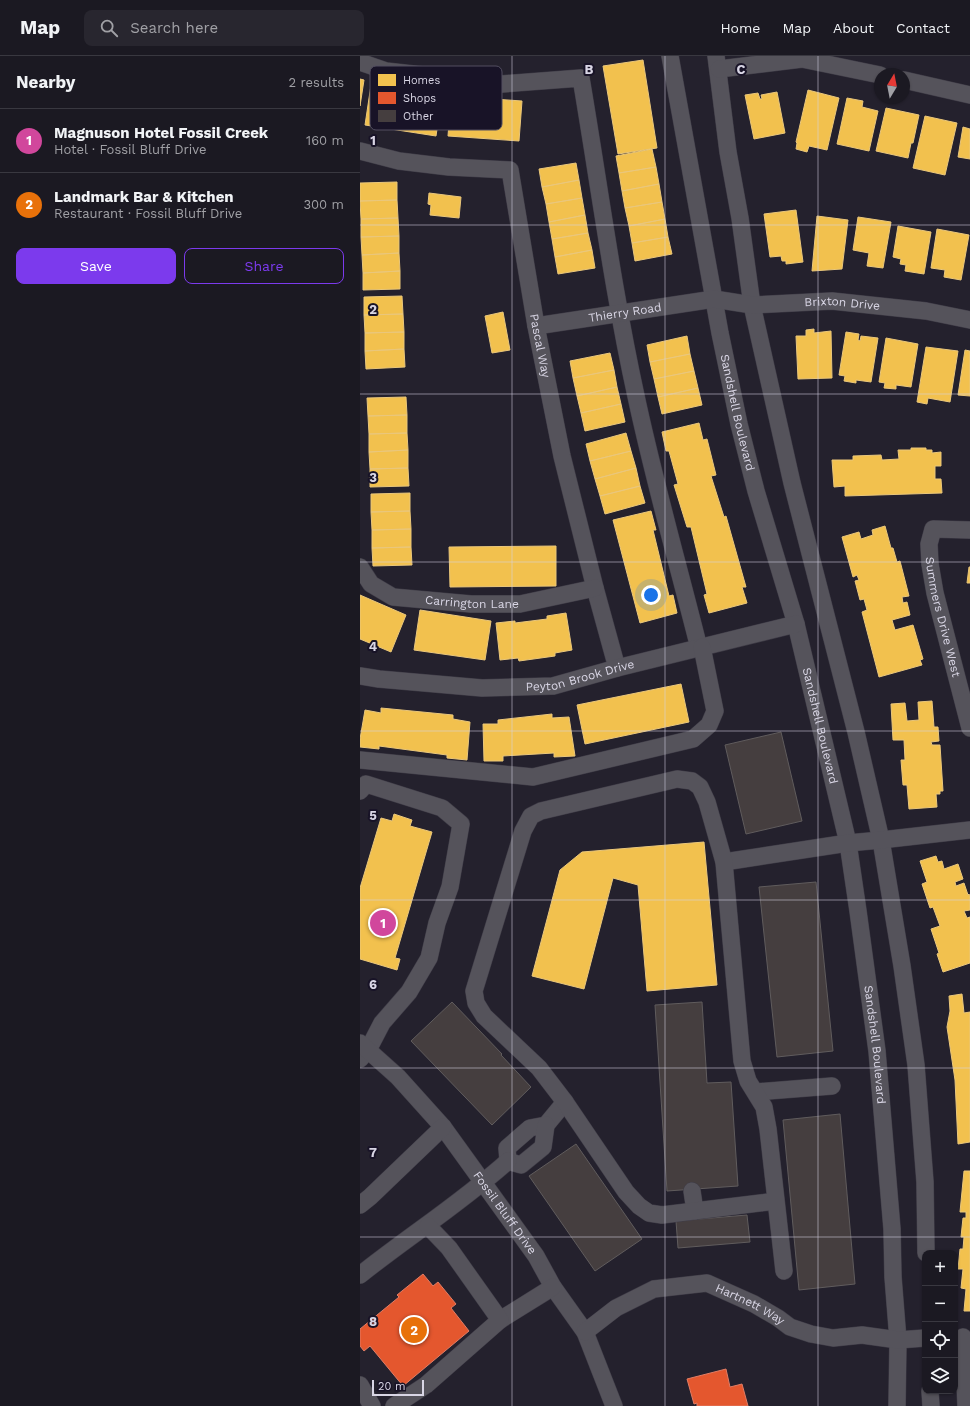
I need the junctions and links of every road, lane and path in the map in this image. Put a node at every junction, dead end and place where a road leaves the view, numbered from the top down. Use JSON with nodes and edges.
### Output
{"nodes":[{"id":1,"x":670,"y":56,"type":"edge"},
{"id":2,"x":360,"y":62,"type":"edge"},
{"id":3,"x":718,"y":62,"type":"edge"},
{"id":4,"x":372,"y":66,"type":"edge"},
{"id":5,"x":874,"y":74,"type":"edge"},
{"id":6,"x":910,"y":81,"type":"edge"},
{"id":7,"x":502,"y":84,"type":"edge"},
{"id":8,"x":970,"y":95,"type":"edge"},
{"id":9,"x":360,"y":151,"type":"edge"},
{"id":10,"x":714,"y":299,"type":"junction"},
{"id":11,"x":752,"y":304,"type":"junction"},
{"id":12,"x":620,"y":313,"type":"junction"},
{"id":13,"x":970,"y":320,"type":"edge"},
{"id":14,"x":536,"y":326,"type":"junction"},
{"id":15,"x":970,"y":530,"type":"edge"},
{"id":16,"x":360,"y":567,"type":"edge"},
{"id":17,"x":595,"y":588,"type":"junction"},
{"id":18,"x":796,"y":624,"type":"junction"},
{"id":19,"x":700,"y":648,"type":"junction"},
{"id":20,"x":618,"y":668,"type":"junction"},
{"id":21,"x":360,"y":676,"type":"edge"},
{"id":22,"x":970,"y":728,"type":"edge"},
{"id":23,"x":360,"y":760,"type":"edge"},
{"id":24,"x":360,"y":791,"type":"edge"},
{"id":25,"x":970,"y":830,"type":"edge"},
{"id":26,"x":881,"y":840,"type":"junction"},
{"id":27,"x":848,"y":843,"type":"junction"},
{"id":28,"x":724,"y":862,"type":"junction"},
{"id":29,"x":363,"y":1051,"type":"edge"},
{"id":30,"x":832,"y":1086,"type":"dead end"},
{"id":31,"x":756,"y":1092,"type":"junction"},
{"id":32,"x":565,"y":1102,"type":"junction"},
{"id":33,"x":443,"y":1127,"type":"junction"},
{"id":34,"x":483,"y":1184,"type":"junction"},
{"id":35,"x":692,"y":1191,"type":"dead end"},
{"id":36,"x":776,"y":1201,"type":"junction"},
{"id":37,"x":360,"y":1205,"type":"edge"},
{"id":38,"x":695,"y":1211,"type":"junction"},
{"id":39,"x":428,"y":1226,"type":"junction"},
{"id":40,"x":926,"y":1250,"type":"edge"},
{"id":41,"x":784,"y":1271,"type":"dead end"},
{"id":42,"x":360,"y":1275,"type":"edge"},
{"id":43,"x":553,"y":1287,"type":"junction"},
{"id":44,"x":500,"y":1320,"type":"junction"},
{"id":45,"x":585,"y":1332,"type":"junction"},
{"id":46,"x":963,"y":1337,"type":"edge"},
{"id":47,"x":922,"y":1338,"type":"edge"},
{"id":48,"x":898,"y":1340,"type":"junction"},
{"id":49,"x":360,"y":1385,"type":"edge"},
{"id":50,"x":930,"y":1394,"type":"edge"},
{"id":51,"x":372,"y":1406,"type":"edge"},
{"id":52,"x":394,"y":1406,"type":"edge"},
{"id":53,"x":614,"y":1406,"type":"edge"},
{"id":54,"x":897,"y":1406,"type":"edge"},
{"id":55,"x":931,"y":1406,"type":"edge"},
{"id":56,"x":966,"y":1406,"type":"edge"}],
"edges":[{"from":1,"to":10,"type":"street","name":"Sandshell Boulevard"},
{"from":2,"to":4,"type":"street"},
{"from":3,"to":5,"type":"street"},
{"from":3,"to":11,"type":"street"},
{"from":6,"to":8,"type":"street"},
{"from":7,"to":12,"type":"street"},
{"from":9,"to":14,"type":"street","name":"Pascal Way"},
{"from":10,"to":11,"type":"street","name":"Brixton Drive"},
{"from":10,"to":12,"type":"street","name":"Thierry Road"},
{"from":10,"to":18,"type":"street","name":"Sandshell Boulevard"},
{"from":11,"to":13,"type":"street","name":"Brixton Drive"},
{"from":11,"to":26,"type":"street"},
{"from":12,"to":14,"type":"street","name":"Thierry Road"},
{"from":12,"to":19,"type":"street"},
{"from":14,"to":17,"type":"street","name":"Pascal Way"},
{"from":15,"to":22,"type":"street","name":"Summers Drive West"},
{"from":16,"to":17,"type":"street","name":"Carrington Lane"},
{"from":17,"to":20,"type":"street","name":"Pascal Way"},
{"from":18,"to":19,"type":"street","name":"Peyton Brook Drive"},
{"from":18,"to":27,"type":"street","name":"Sandshell Boulevard"},
{"from":19,"to":20,"type":"street","name":"Peyton Brook Drive"},
{"from":19,"to":23,"type":"street"},
{"from":20,"to":21,"type":"street","name":"Peyton Brook Drive"},
{"from":24,"to":29,"type":"street"},
{"from":25,"to":26,"type":"street"},
{"from":26,"to":27,"type":"street"},
{"from":26,"to":40,"type":"street"},
{"from":27,"to":28,"type":"street"},
{"from":27,"to":48,"type":"street","name":"Sandshell Boulevard"},
{"from":28,"to":31,"type":"street"},
{"from":28,"to":32,"type":"street"},
{"from":29,"to":33,"type":"street","name":"Fossil Bluff Drive"},
{"from":30,"to":31,"type":"street"},
{"from":31,"to":36,"type":"street"},
{"from":32,"to":34,"type":"street"},
{"from":32,"to":38,"type":"street"},
{"from":33,"to":34,"type":"street","name":"Fossil Bluff Drive"},
{"from":33,"to":37,"type":"street"},
{"from":34,"to":39,"type":"street"},
{"from":34,"to":43,"type":"street","name":"Fossil Bluff Drive"},
{"from":35,"to":38,"type":"street"},
{"from":36,"to":38,"type":"street"},
{"from":36,"to":41,"type":"street"},
{"from":39,"to":42,"type":"street"},
{"from":39,"to":44,"type":"street"},
{"from":43,"to":44,"type":"street"},
{"from":43,"to":45,"type":"street","name":"Fossil Bluff Drive"},
{"from":44,"to":52,"type":"street"},
{"from":45,"to":48,"type":"street","name":"Hartnett Way"},
{"from":45,"to":53,"type":"street","name":"Fossil Bluff Drive"},
{"from":46,"to":56,"type":"street"},
{"from":47,"to":48,"type":"street","name":"Hartnett Way"},
{"from":48,"to":54,"type":"street","name":"Sandshell Boulevard"},
{"from":49,"to":51,"type":"street"},
{"from":50,"to":55,"type":"street"}]}
